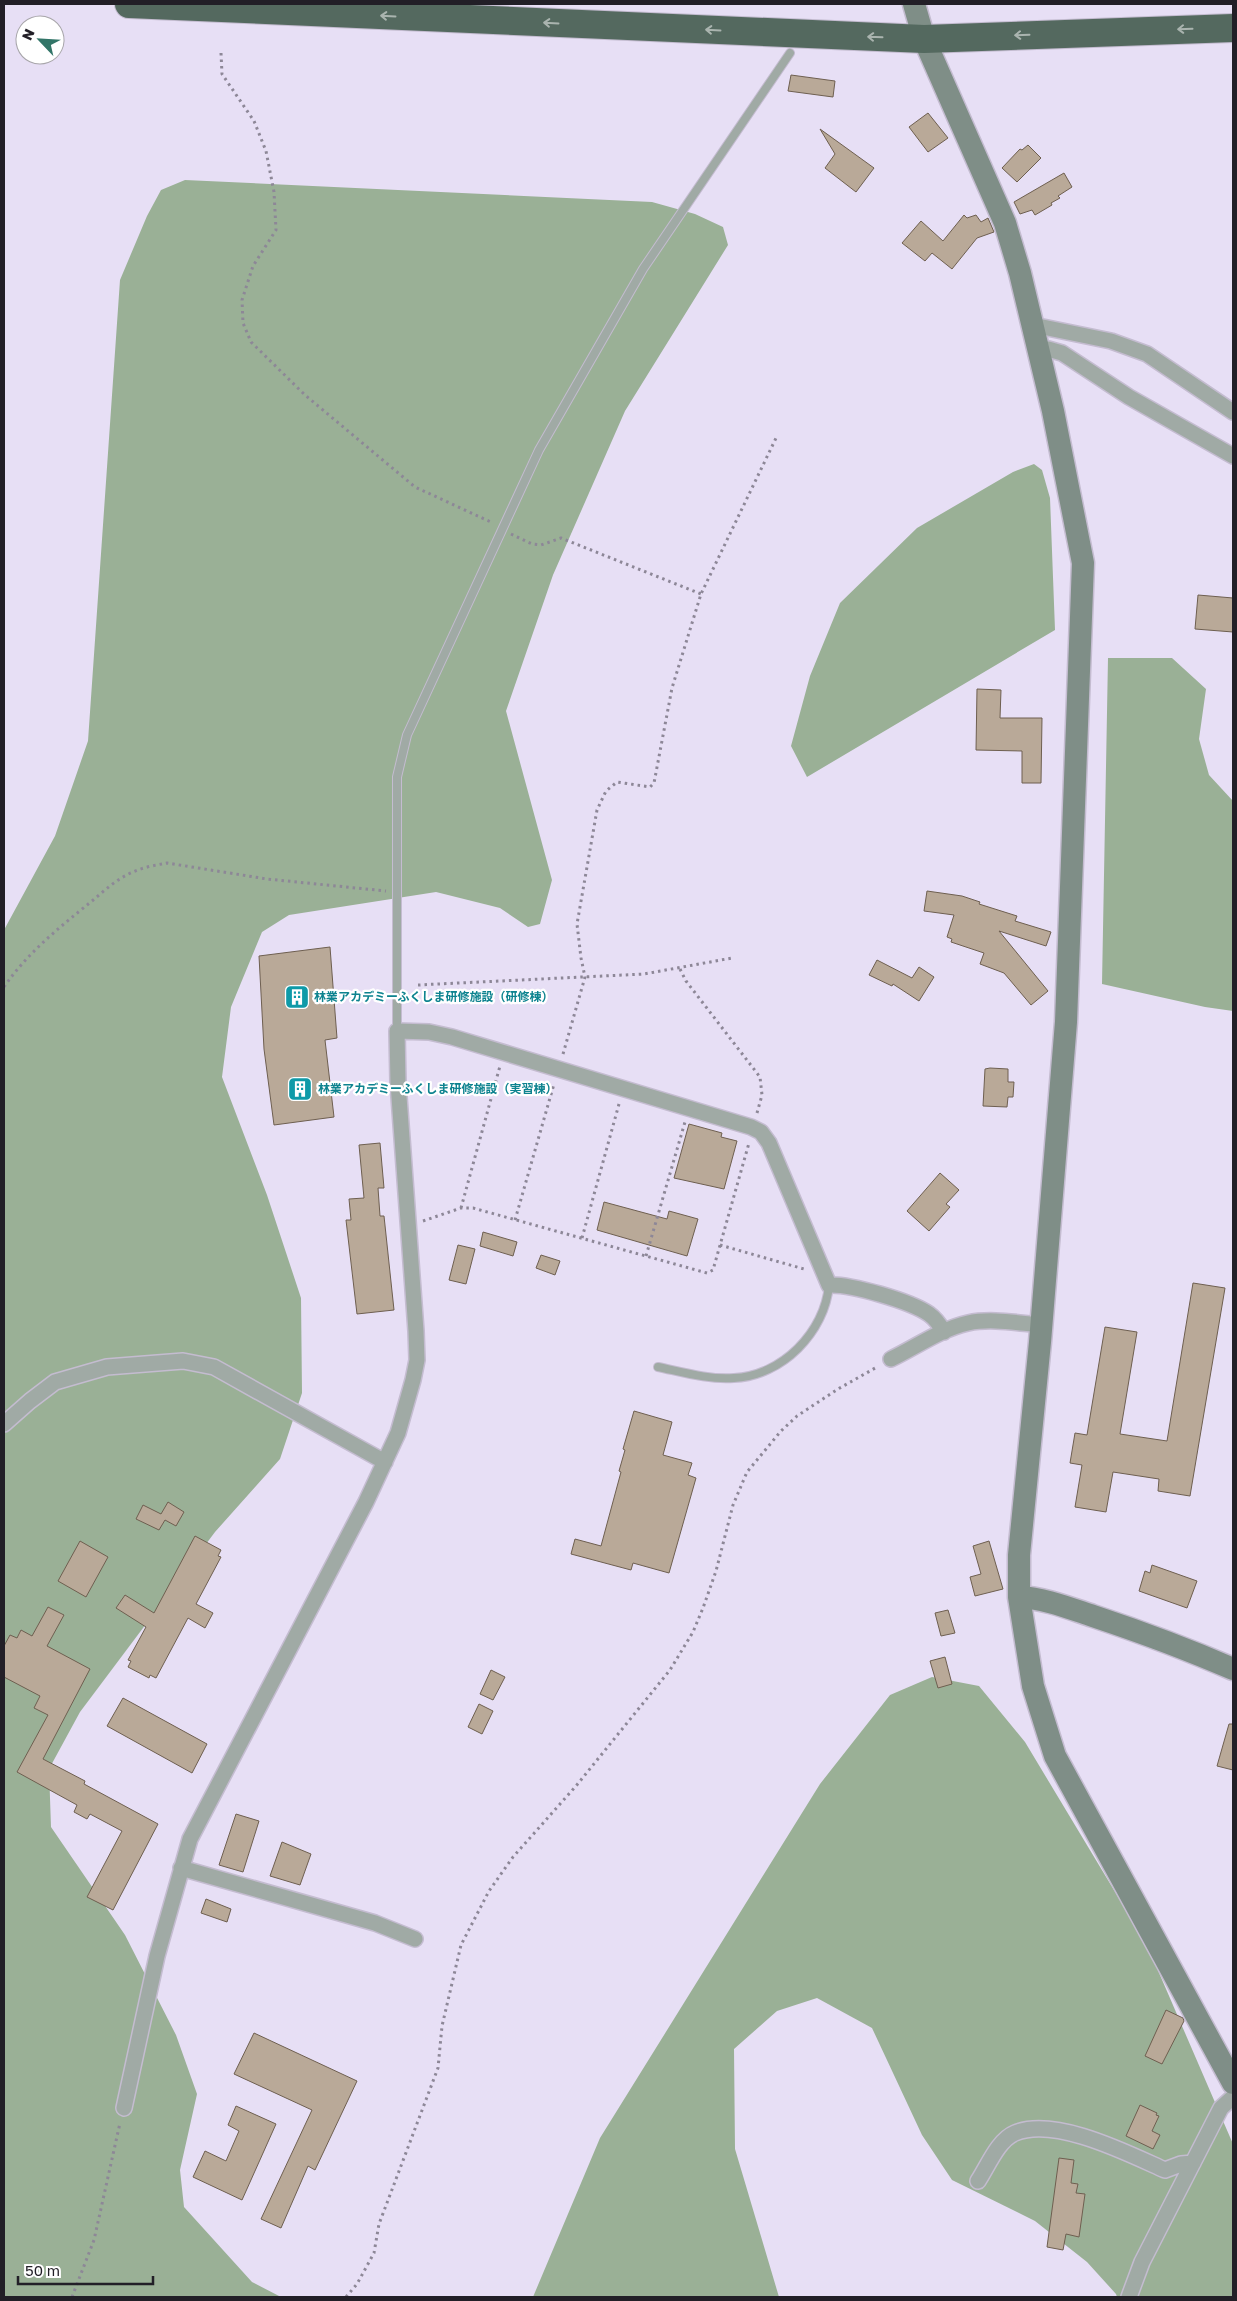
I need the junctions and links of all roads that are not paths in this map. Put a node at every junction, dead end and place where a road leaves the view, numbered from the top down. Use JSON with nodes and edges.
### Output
{"nodes":[{"id":1,"x":129,"y":4,"type":"edge"},
{"id":2,"x":914,"y":7,"type":"edge"},
{"id":3,"x":1233,"y":28,"type":"edge"},
{"id":4,"x":924,"y":38,"type":"junction"},
{"id":5,"x":790,"y":53,"type":"dead end"},
{"id":6,"x":1033,"y":325,"type":"junction"},
{"id":7,"x":1039,"y":351,"type":"junction"},
{"id":8,"x":1233,"y":412,"type":"edge"},
{"id":9,"x":1233,"y":456,"type":"edge"},
{"id":10,"x":397,"y":1032,"type":"junction"},
{"id":11,"x":826,"y":1280,"type":"junction"},
{"id":12,"x":1041,"y":1325,"type":"junction"},
{"id":13,"x":944,"y":1332,"type":"junction"},
{"id":14,"x":891,"y":1359,"type":"road end"},
{"id":15,"x":658,"y":1367,"type":"dead end"},
{"id":16,"x":4,"y":1424,"type":"edge"},
{"id":17,"x":385,"y":1462,"type":"junction"},
{"id":18,"x":1019,"y":1597,"type":"junction"},
{"id":19,"x":1233,"y":1669,"type":"edge"},
{"id":20,"x":181,"y":1868,"type":"junction"},
{"id":21,"x":415,"y":1939,"type":"dead end"},
{"id":22,"x":1233,"y":2083,"type":"edge"},
{"id":23,"x":1233,"y":2097,"type":"edge"},
{"id":24,"x":124,"y":2108,"type":"road end"},
{"id":25,"x":1193,"y":2163,"type":"junction"},
{"id":26,"x":978,"y":2180,"type":"dead end"},
{"id":27,"x":1129,"y":2297,"type":"edge"}],
"edges":[{"from":4,"to":1,"type":"highway","one_way":true},
{"from":2,"to":4,"type":"street"},
{"from":3,"to":4,"type":"highway","one_way":true},
{"from":4,"to":6,"type":"street"},
{"from":5,"to":10,"type":"lane"},
{"from":6,"to":7,"type":"street"},
{"from":6,"to":8,"type":"street"},
{"from":7,"to":9,"type":"street"},
{"from":7,"to":12,"type":"street"},
{"from":10,"to":11,"type":"street"},
{"from":10,"to":17,"type":"street"},
{"from":11,"to":13,"type":"street"},
{"from":11,"to":15,"type":"lane"},
{"from":12,"to":13,"type":"street"},
{"from":12,"to":18,"type":"street"},
{"from":13,"to":14,"type":"street"},
{"from":16,"to":17,"type":"street"},
{"from":17,"to":20,"type":"street"},
{"from":18,"to":19,"type":"street"},
{"from":18,"to":22,"type":"street"},
{"from":20,"to":21,"type":"street"},
{"from":20,"to":24,"type":"street"},
{"from":23,"to":25,"type":"street"},
{"from":25,"to":26,"type":"street"},
{"from":25,"to":27,"type":"street"}]}
